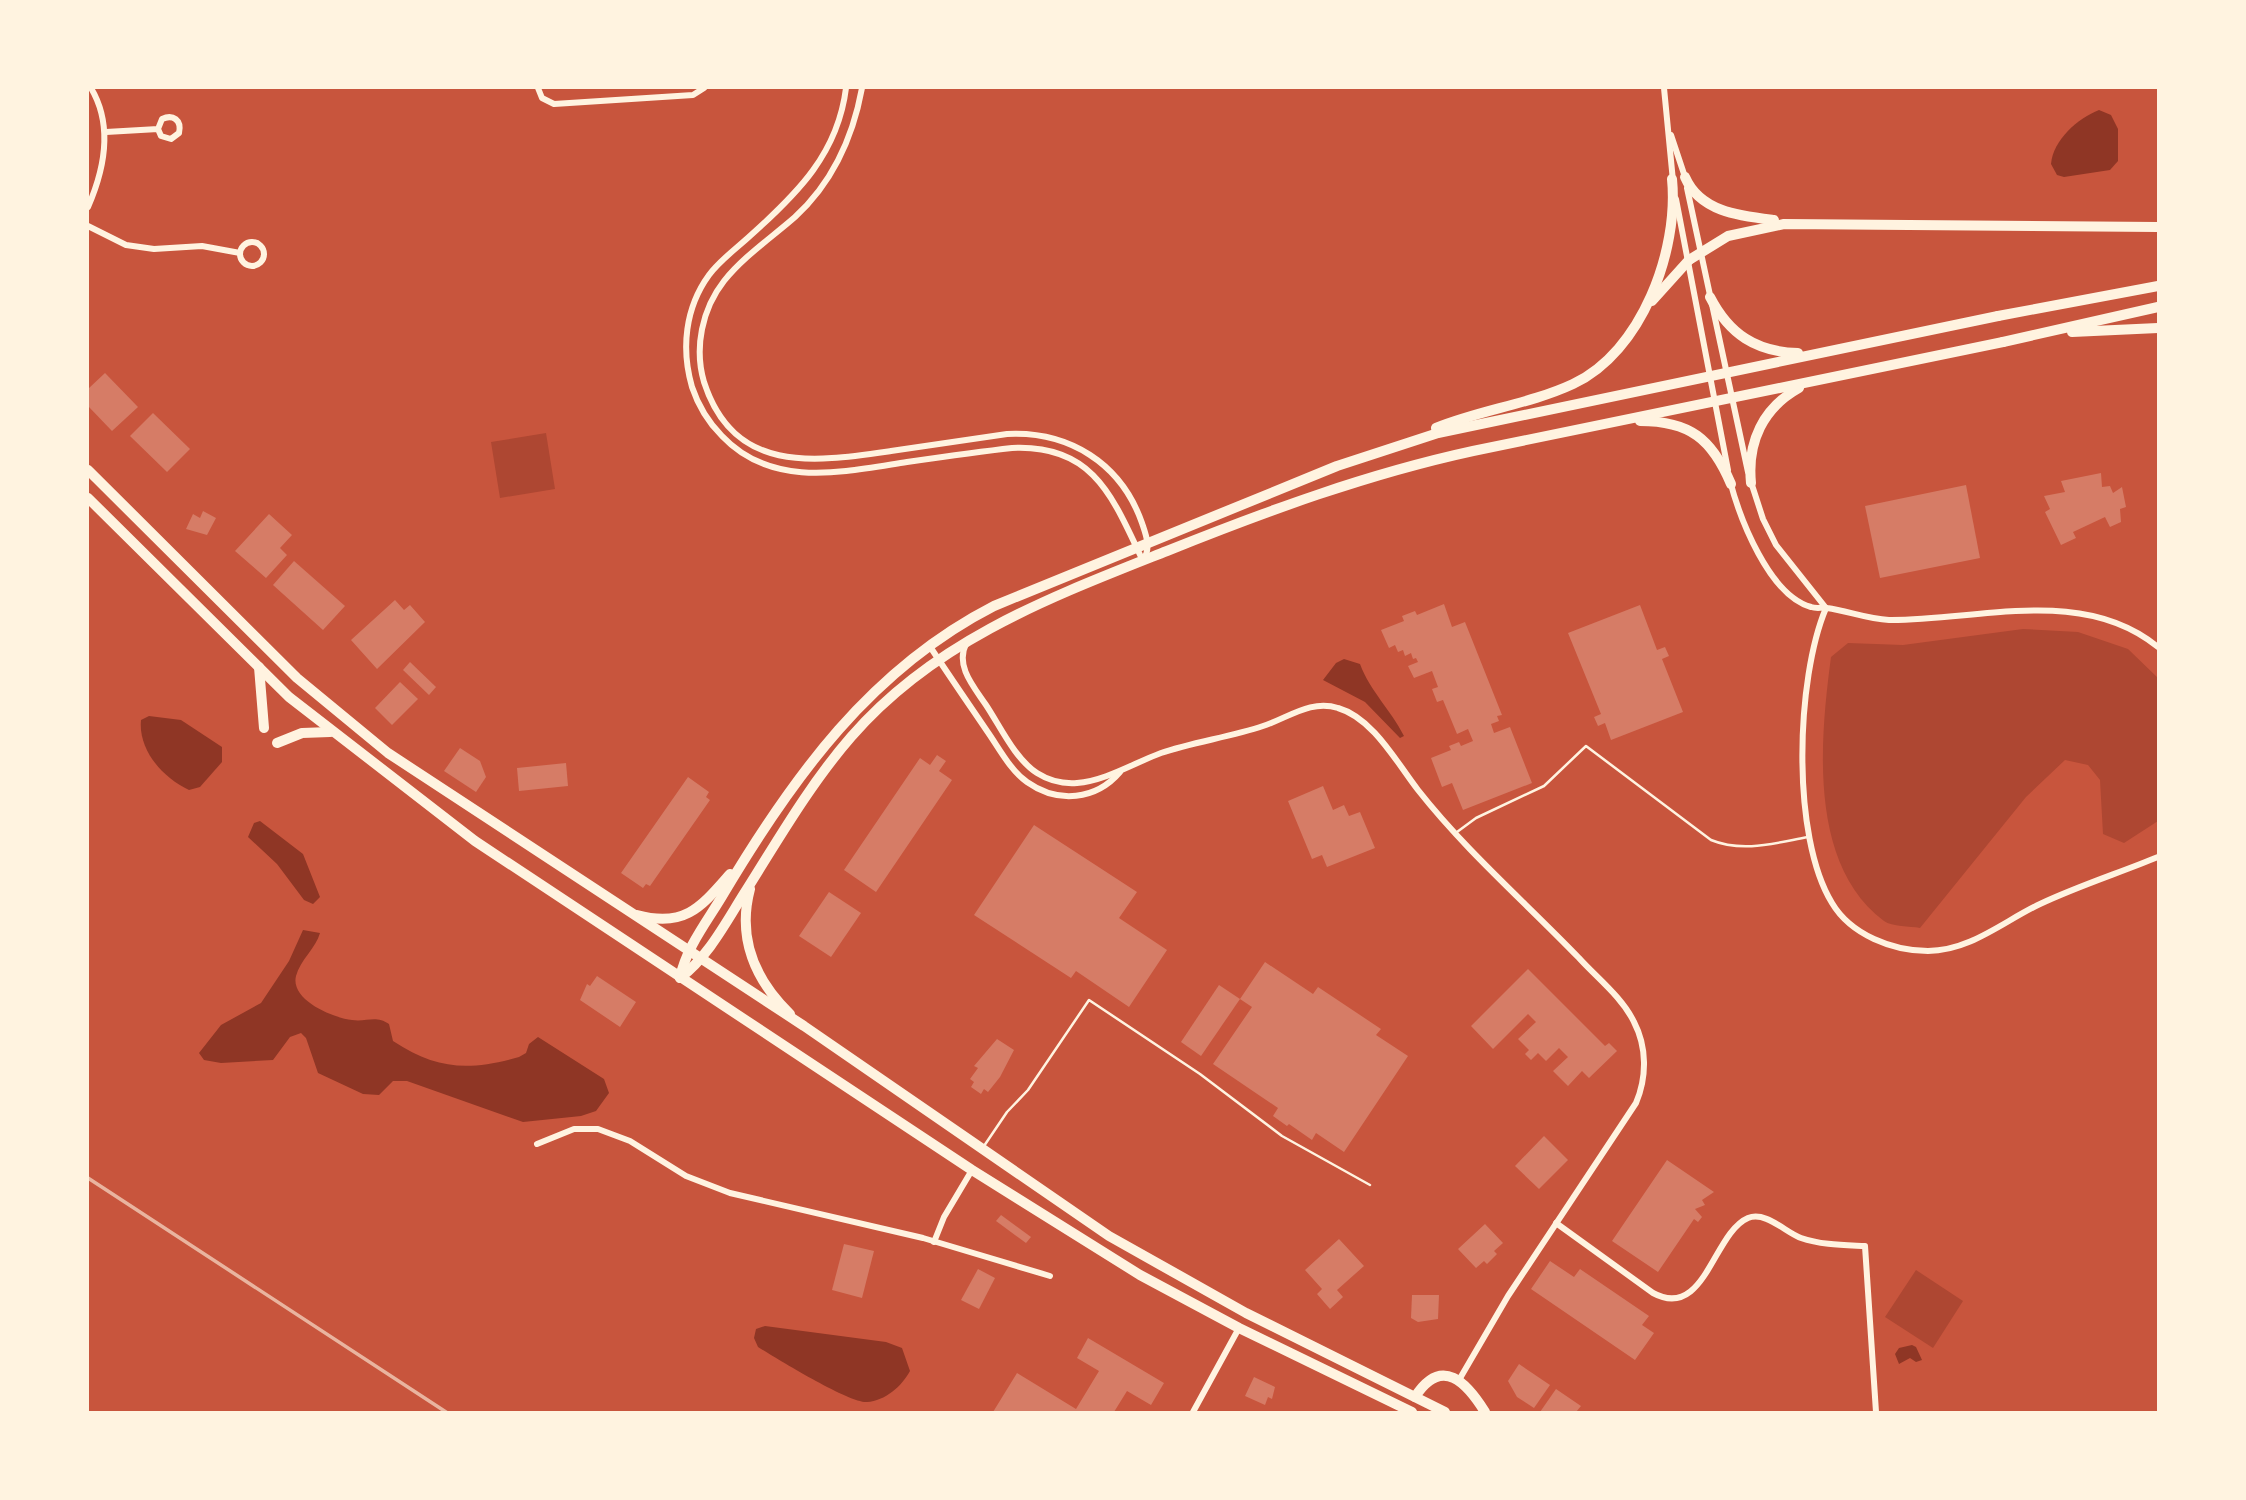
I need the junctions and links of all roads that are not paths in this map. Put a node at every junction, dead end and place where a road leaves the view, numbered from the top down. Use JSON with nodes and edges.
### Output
{"nodes":[{"id":1,"x":91,"y":88,"type":"edge"},
{"id":2,"x":538,"y":88,"type":"edge"},
{"id":3,"x":614,"y":88,"type":"edge"},
{"id":4,"x":704,"y":88,"type":"edge"},
{"id":5,"x":846,"y":88,"type":"edge"},
{"id":6,"x":862,"y":88,"type":"edge"},
{"id":7,"x":1664,"y":88,"type":"edge"},
{"id":8,"x":614,"y":98,"type":"junction"},
{"id":9,"x":158,"y":129,"type":"dead end"},
{"id":10,"x":1669,"y":130,"type":"junction"},
{"id":11,"x":106,"y":132,"type":"junction"},
{"id":12,"x":1685,"y":177,"type":"junction"},
{"id":13,"x":1672,"y":179,"type":"junction"},
{"id":14,"x":88,"y":207,"type":"edge"},
{"id":15,"x":1822,"y":223,"type":"junction"},
{"id":16,"x":88,"y":226,"type":"edge"},
{"id":17,"x":2158,"y":227,"type":"edge"},
{"id":18,"x":1700,"y":250,"type":"junction"},
{"id":19,"x":240,"y":253,"type":"junction"},
{"id":20,"x":1689,"y":260,"type":"junction"},
{"id":21,"x":2158,"y":286,"type":"edge"},
{"id":22,"x":1710,"y":297,"type":"junction"},
{"id":23,"x":2158,"y":307,"type":"edge"},
{"id":24,"x":1998,"y":316,"type":"joint"},
{"id":25,"x":1640,"y":317,"type":"junction"},
{"id":26,"x":2158,"y":328,"type":"edge"},
{"id":27,"x":2003,"y":342,"type":"junction"},
{"id":28,"x":1823,"y":351,"type":"junction"},
{"id":29,"x":1726,"y":372,"type":"junction"},
{"id":30,"x":1709,"y":375,"type":"junction"},
{"id":31,"x":1814,"y":381,"type":"junction"},
{"id":32,"x":1731,"y":398,"type":"junction"},
{"id":33,"x":1714,"y":402,"type":"junction"},
{"id":34,"x":1612,"y":423,"type":"junction"},
{"id":35,"x":1411,"y":441,"type":"junction"},
{"id":36,"x":88,"y":470,"type":"edge"},
{"id":37,"x":1751,"y":483,"type":"junction"},
{"id":38,"x":1731,"y":484,"type":"junction"},
{"id":39,"x":88,"y":498,"type":"edge"},
{"id":40,"x":1148,"y":543,"type":"junction"},
{"id":41,"x":1137,"y":547,"type":"junction"},
{"id":42,"x":1143,"y":561,"type":"junction"},
{"id":43,"x":1826,"y":608,"type":"junction"},
{"id":44,"x":971,"y":637,"type":"junction"},
{"id":45,"x":929,"y":645,"type":"junction"},
{"id":46,"x":2158,"y":647,"type":"edge"},
{"id":47,"x":938,"y":659,"type":"junction"},
{"id":48,"x":259,"y":667,"type":"junction"},
{"id":49,"x":264,"y":728,"type":"dead end"},
{"id":50,"x":333,"y":732,"type":"junction"},
{"id":51,"x":277,"y":743,"type":"dead end"},
{"id":52,"x":1120,"y":772,"type":"junction"},
{"id":53,"x":1454,"y":835,"type":"junction"},
{"id":54,"x":1811,"y":837,"type":"junction"},
{"id":55,"x":2158,"y":858,"type":"edge"},
{"id":56,"x":740,"y":864,"type":"junction"},
{"id":57,"x":757,"y":873,"type":"junction"},
{"id":58,"x":635,"y":915,"type":"junction"},
{"id":59,"x":690,"y":951,"type":"junction"},
{"id":60,"x":702,"y":958,"type":"junction"},
{"id":61,"x":680,"y":978,"type":"junction"},
{"id":62,"x":804,"y":1026,"type":"junction"},
{"id":63,"x":537,"y":1144,"type":"dead end"},
{"id":64,"x":982,"y":1149,"type":"junction"},
{"id":65,"x":972,"y":1170,"type":"junction"},
{"id":66,"x":1370,"y":1185,"type":"dead end"},
{"id":67,"x":1556,"y":1223,"type":"junction"},
{"id":68,"x":934,"y":1242,"type":"junction"},
{"id":69,"x":1049,"y":1276,"type":"dead end"},
{"id":70,"x":1239,"y":1328,"type":"junction"},
{"id":71,"x":1459,"y":1380,"type":"junction"},
{"id":72,"x":1415,"y":1397,"type":"junction"},
{"id":73,"x":1192,"y":1412,"type":"edge"},
{"id":74,"x":1409,"y":1412,"type":"edge"},
{"id":75,"x":1445,"y":1412,"type":"edge"},
{"id":76,"x":1485,"y":1412,"type":"edge"},
{"id":77,"x":1876,"y":1412,"type":"edge"}],
"edges":[{"from":1,"to":11,"type":"street"},
{"from":2,"to":8,"type":"street"},
{"from":3,"to":8,"type":"street"},
{"from":4,"to":8,"type":"street"},
{"from":5,"to":41,"type":"street"},
{"from":6,"to":40,"type":"street"},
{"from":7,"to":10,"type":"street"},
{"from":9,"to":11,"type":"street"},
{"from":10,"to":12,"type":"street"},
{"from":10,"to":13,"type":"street"},
{"from":11,"to":14,"type":"street"},
{"from":12,"to":15,"type":"highway"},
{"from":12,"to":18,"type":"street"},
{"from":13,"to":20,"type":"street"},
{"from":13,"to":25,"type":"main road"},
{"from":15,"to":17,"type":"highway"},
{"from":15,"to":18,"type":"highway"},
{"from":16,"to":19,"type":"street"},
{"from":18,"to":20,"type":"highway"},
{"from":18,"to":22,"type":"street"},
{"from":19,"to":19,"type":"street"},
{"from":20,"to":25,"type":"main road"},
{"from":20,"to":30,"type":"street"},
{"from":21,"to":24,"type":"highway"},
{"from":22,"to":28,"type":"main road"},
{"from":22,"to":29,"type":"street"},
{"from":23,"to":27,"type":"highway"},
{"from":24,"to":28,"type":"main road"},
{"from":25,"to":35,"type":"main road"},
{"from":26,"to":27,"type":"highway"},
{"from":27,"to":31,"type":"main road"},
{"from":28,"to":29,"type":"main road"},
{"from":29,"to":30,"type":"main road"},
{"from":29,"to":32,"type":"street"},
{"from":30,"to":33,"type":"street"},
{"from":30,"to":35,"type":"main road"},
{"from":31,"to":32,"type":"main road"},
{"from":31,"to":37,"type":"main road"},
{"from":32,"to":33,"type":"main road"},
{"from":32,"to":37,"type":"street"},
{"from":33,"to":34,"type":"main road"},
{"from":33,"to":38,"type":"street"},
{"from":34,"to":38,"type":"main road"},
{"from":34,"to":42,"type":"main road"},
{"from":35,"to":40,"type":"main road"},
{"from":36,"to":58,"type":"main road"},
{"from":37,"to":43,"type":"street"},
{"from":38,"to":43,"type":"street"},
{"from":39,"to":48,"type":"main road"},
{"from":40,"to":41,"type":"main road"},
{"from":40,"to":42,"type":"street"},
{"from":41,"to":42,"type":"street"},
{"from":41,"to":45,"type":"main road"},
{"from":42,"to":44,"type":"main road"},
{"from":43,"to":46,"type":"street"},
{"from":43,"to":54,"type":"street"},
{"from":44,"to":47,"type":"main road"},
{"from":44,"to":52,"type":"street"},
{"from":45,"to":47,"type":"street"},
{"from":45,"to":56,"type":"main road"},
{"from":47,"to":52,"type":"street"},
{"from":47,"to":57,"type":"main road"},
{"from":48,"to":49,"type":"main road"},
{"from":48,"to":50,"type":"main road"},
{"from":50,"to":51,"type":"main road"},
{"from":50,"to":61,"type":"main road"},
{"from":52,"to":53,"type":"street"},
{"from":53,"to":54,"type":"lane"},
{"from":53,"to":67,"type":"street"},
{"from":54,"to":55,"type":"street"},
{"from":56,"to":58,"type":"main road"},
{"from":56,"to":59,"type":"main road"},
{"from":57,"to":60,"type":"main road"},
{"from":57,"to":62,"type":"main road"},
{"from":58,"to":59,"type":"main road"},
{"from":59,"to":60,"type":"main road"},
{"from":59,"to":61,"type":"main road"},
{"from":60,"to":61,"type":"main road"},
{"from":60,"to":62,"type":"main road"},
{"from":61,"to":65,"type":"main road"},
{"from":62,"to":64,"type":"main road"},
{"from":63,"to":68,"type":"street"},
{"from":64,"to":66,"type":"lane"},
{"from":64,"to":72,"type":"main road"},
{"from":65,"to":68,"type":"street"},
{"from":65,"to":70,"type":"main road"},
{"from":67,"to":71,"type":"street"},
{"from":67,"to":77,"type":"street"},
{"from":68,"to":69,"type":"street"},
{"from":70,"to":73,"type":"street"},
{"from":70,"to":74,"type":"main road"},
{"from":71,"to":72,"type":"main road"},
{"from":71,"to":76,"type":"main road"},
{"from":72,"to":74,"type":"street"},
{"from":72,"to":75,"type":"main road"}]}
